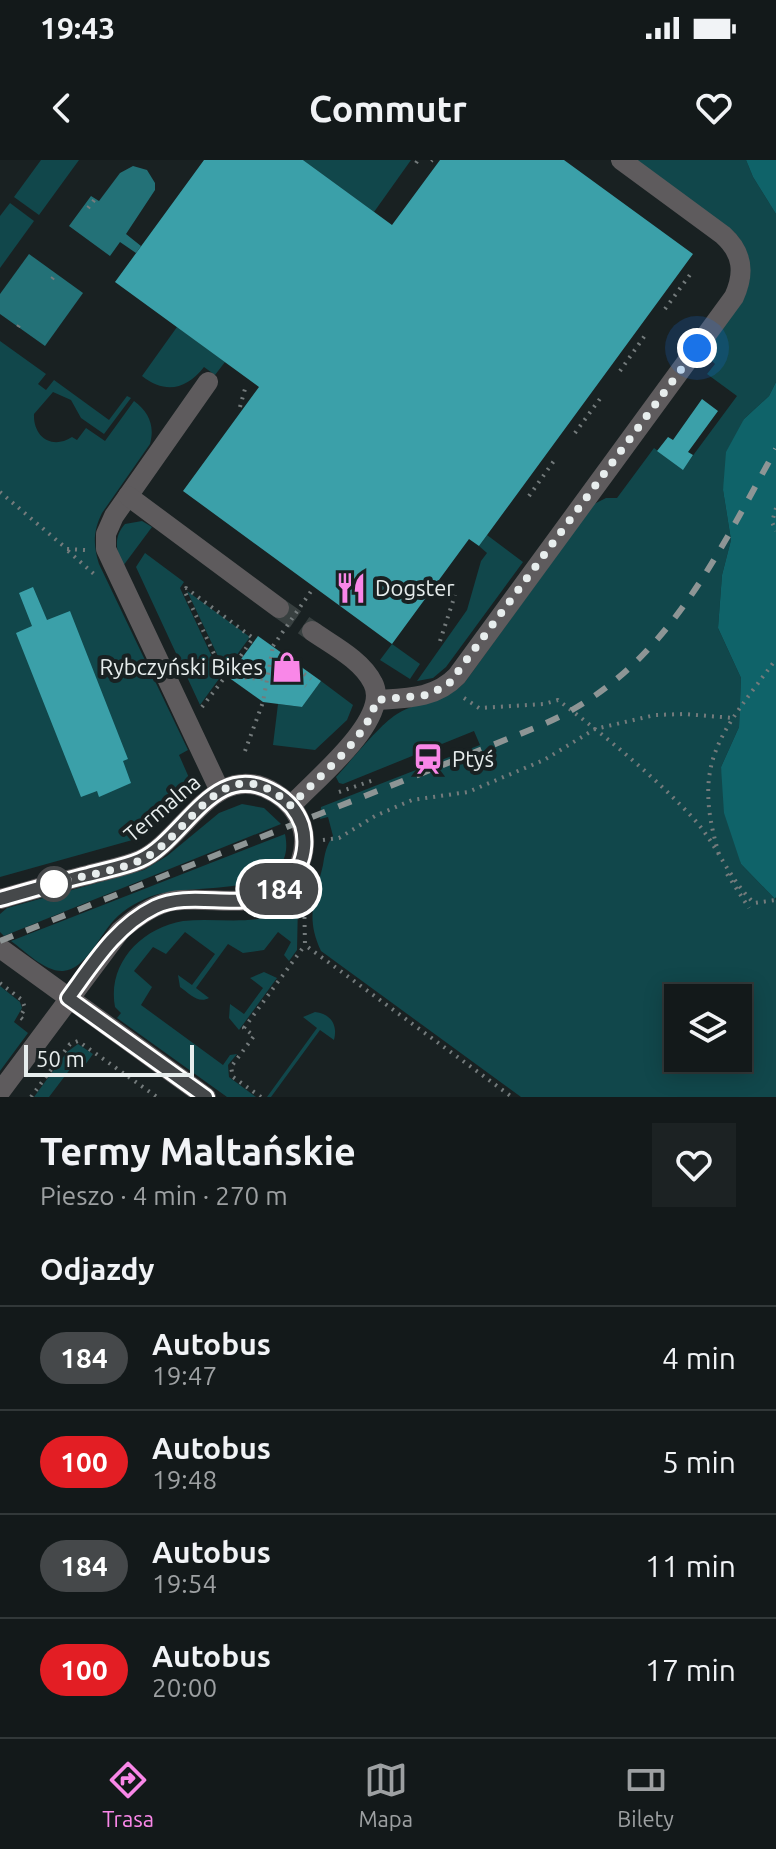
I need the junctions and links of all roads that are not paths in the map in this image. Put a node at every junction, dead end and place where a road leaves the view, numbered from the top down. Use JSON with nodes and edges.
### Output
{"nodes":[{"id":1,"x":621,"y":160,"type":"edge"},
{"id":2,"x":208,"y":382,"type":"dead end"},
{"id":3,"x":128,"y":496,"type":"junction"},
{"id":4,"x":279,"y":608,"type":"tunnel mouth"},
{"id":5,"x":312,"y":631,"type":"tunnel mouth"},
{"id":6,"x":376,"y":700,"type":"junction"},
{"id":7,"x":220,"y":791,"type":"junction"},
{"id":8,"x":291,"y":806,"type":"junction"},
{"id":9,"x":0,"y":899,"type":"edge"},
{"id":10,"x":0,"y":948,"type":"edge"},
{"id":11,"x":68,"y":998,"type":"junction"},
{"id":12,"x":0,"y":1092,"type":"edge"},
{"id":13,"x":206,"y":1097,"type":"edge"}],
"edges":[{"from":1,"to":6,"type":"street"},
{"from":2,"to":3,"type":"street"},
{"from":3,"to":4,"type":"street"},
{"from":3,"to":7,"type":"street"},
{"from":5,"to":6,"type":"street"},
{"from":6,"to":8,"type":"street"},
{"from":7,"to":8,"type":"street","name":"Termalna"},
{"from":7,"to":9,"type":"street","name":"Termalna"},
{"from":8,"to":11,"type":"street"},
{"from":10,"to":11,"type":"street"},
{"from":11,"to":12,"type":"street"},
{"from":11,"to":13,"type":"street"}]}
